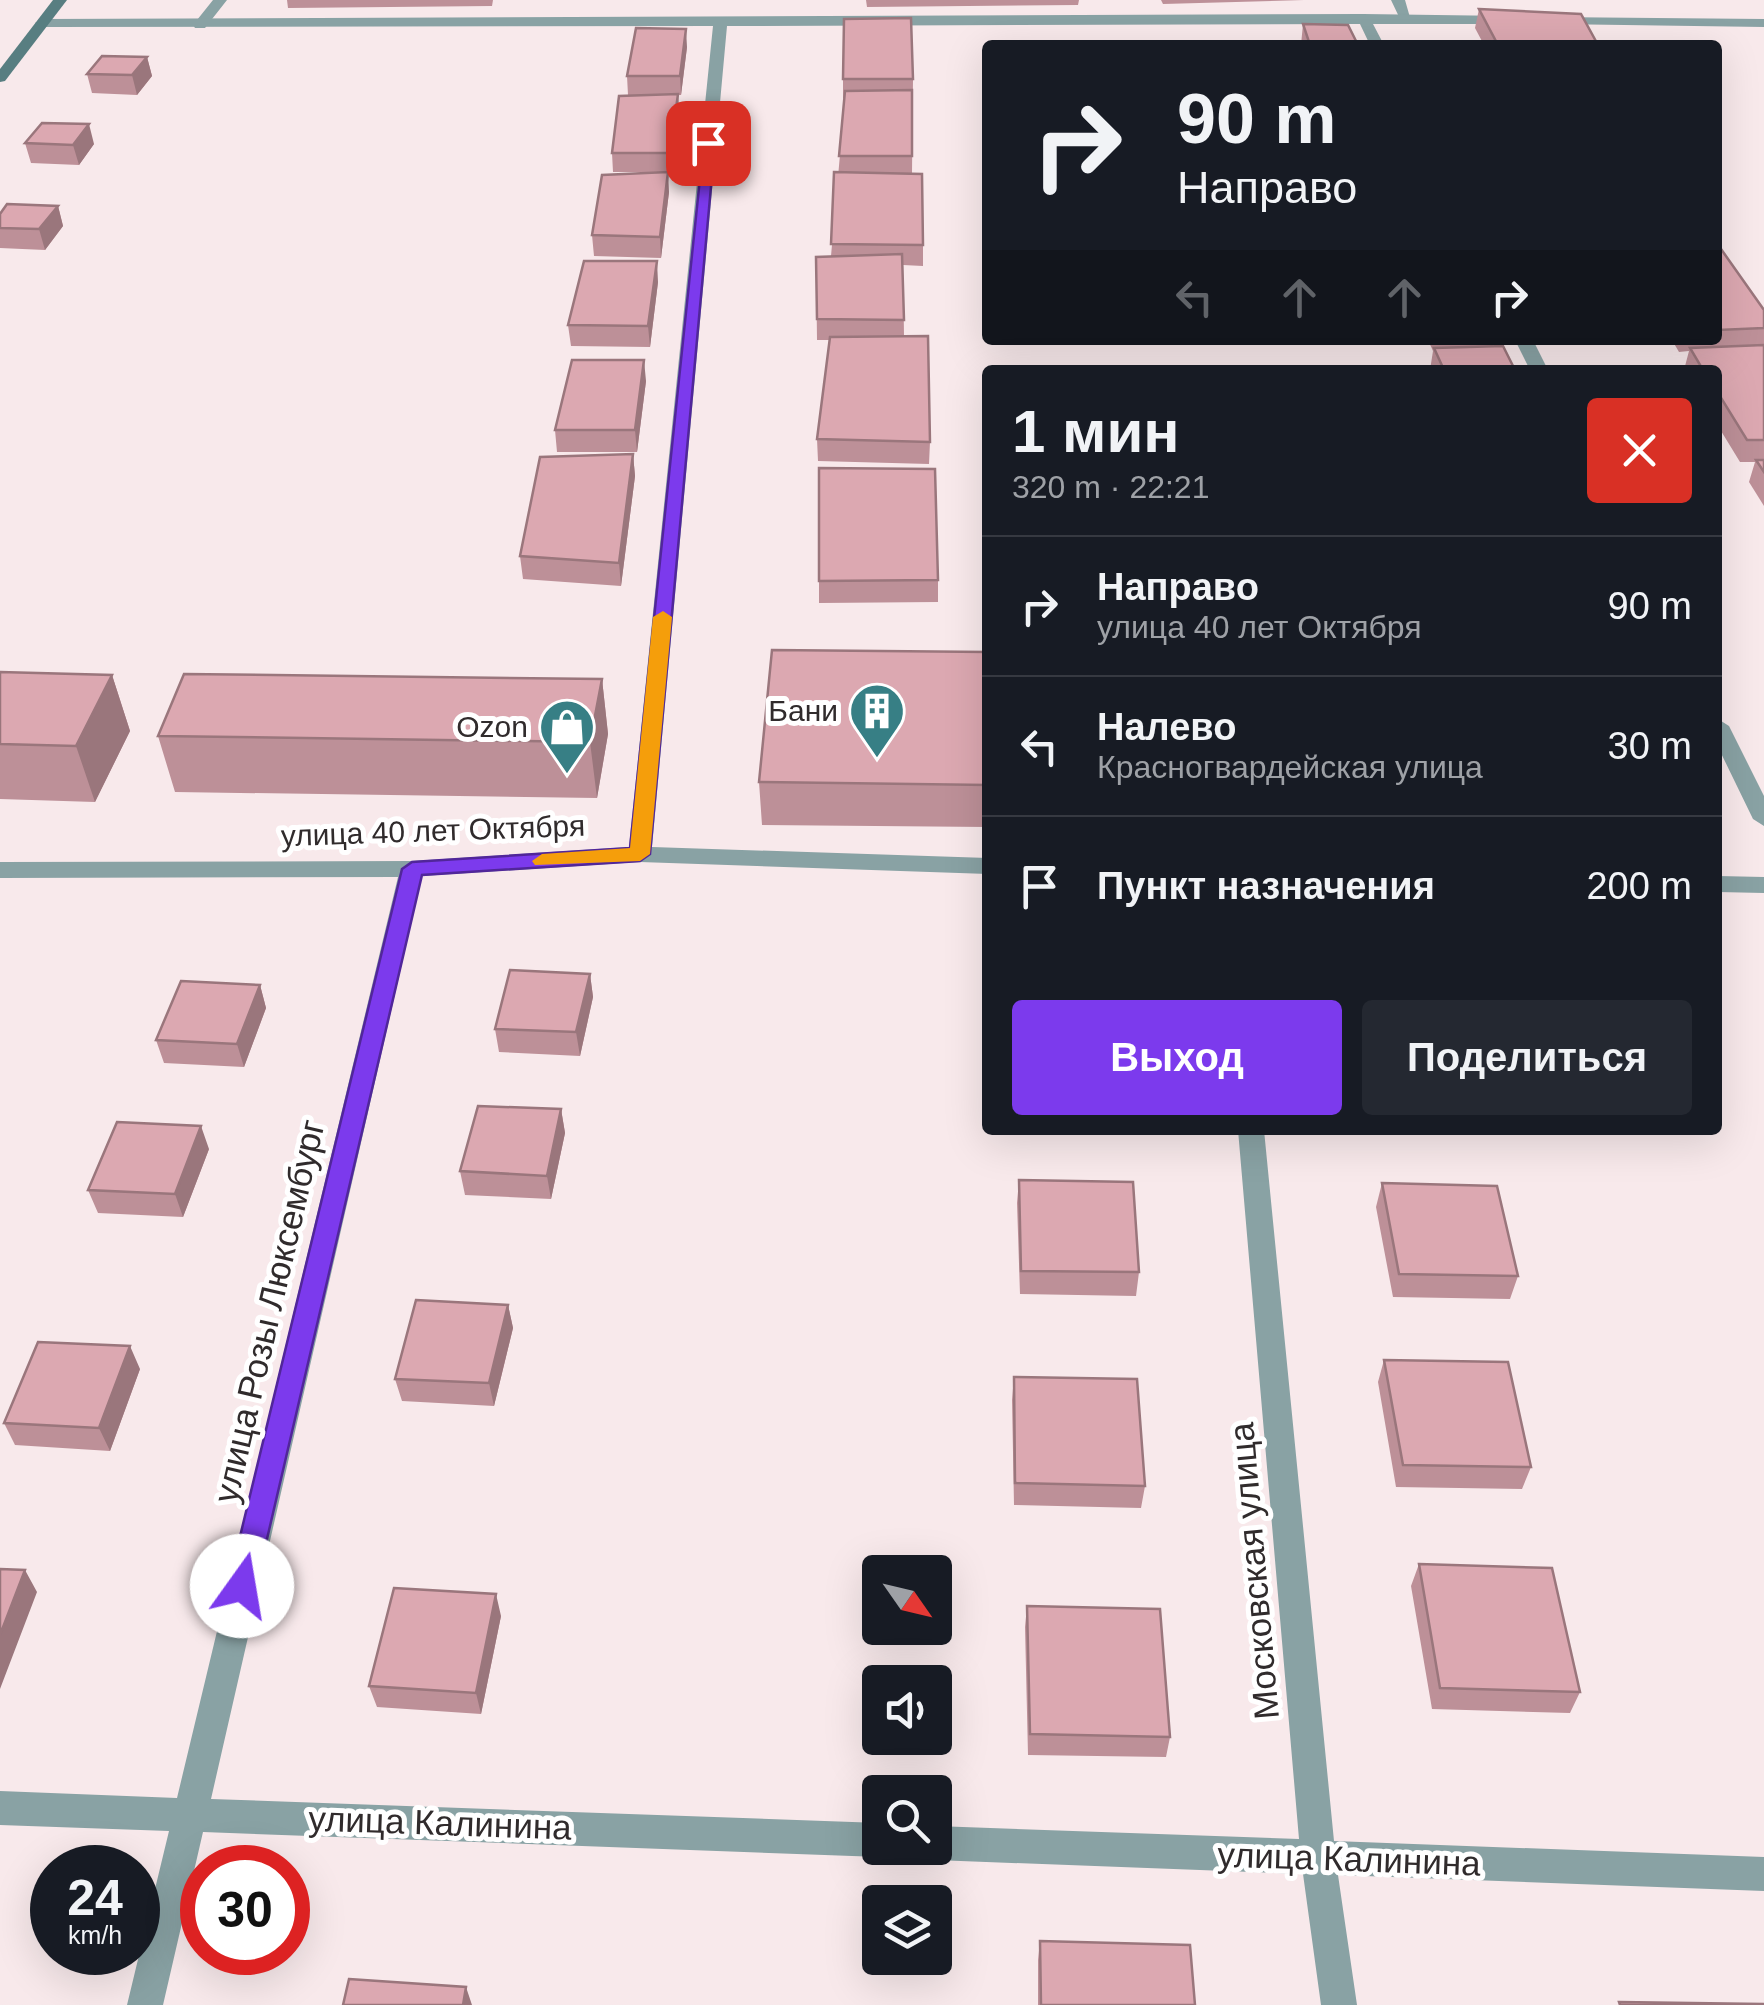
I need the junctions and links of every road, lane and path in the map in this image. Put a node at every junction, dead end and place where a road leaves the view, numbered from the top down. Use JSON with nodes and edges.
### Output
{"nodes":[{"id":1,"x":60,"y":0,"type":"edge"},
{"id":2,"x":220,"y":0,"type":"edge"},
{"id":3,"x":1398,"y":0,"type":"edge"},
{"id":4,"x":1363,"y":18,"type":"junction"},
{"id":5,"x":1406,"y":18,"type":"junction"},
{"id":6,"x":1526,"y":20,"type":"edge"},
{"id":7,"x":1546,"y":20,"type":"edge"},
{"id":8,"x":42,"y":23,"type":"junction"},
{"id":9,"x":1764,"y":23,"type":"edge"},
{"id":10,"x":720,"y":24,"type":"junction"},
{"id":11,"x":200,"y":25,"type":"junction"},
{"id":12,"x":1374,"y":40,"type":"edge"},
{"id":13,"x":0,"y":78,"type":"edge"},
{"id":14,"x":1722,"y":734,"type":"edge"},
{"id":15,"x":1764,"y":819,"type":"edge"},
{"id":16,"x":640,"y":854,"type":"junction"},
{"id":17,"x":982,"y":866,"type":"edge"},
{"id":18,"x":412,"y":869,"type":"junction"},
{"id":19,"x":0,"y":870,"type":"edge"},
{"id":20,"x":1722,"y":884,"type":"edge"},
{"id":21,"x":1764,"y":885,"type":"edge"},
{"id":22,"x":1251,"y":1135,"type":"edge"},
{"id":23,"x":0,"y":1808,"type":"edge"},
{"id":24,"x":188,"y":1812,"type":"junction"},
{"id":25,"x":862,"y":1839,"type":"edge"},
{"id":26,"x":952,"y":1843,"type":"edge"},
{"id":27,"x":1318,"y":1858,"type":"junction"},
{"id":28,"x":1764,"y":1874,"type":"edge"},
{"id":29,"x":145,"y":2005,"type":"edge"},
{"id":30,"x":1339,"y":2005,"type":"edge"}],
"edges":[{"from":1,"to":8,"type":"main road"},
{"from":2,"to":11,"type":"street"},
{"from":3,"to":5,"type":"street"},
{"from":4,"to":5,"type":"street"},
{"from":4,"to":10,"type":"street"},
{"from":4,"to":12,"type":"street"},
{"from":5,"to":6,"type":"street"},
{"from":7,"to":9,"type":"street"},
{"from":8,"to":11,"type":"street"},
{"from":8,"to":13,"type":"main road"},
{"from":10,"to":11,"type":"street"},
{"from":10,"to":16,"type":"street"},
{"from":14,"to":15,"type":"street"},
{"from":16,"to":17,"type":"street","name":"улица 40 лет Октября"},
{"from":16,"to":18,"type":"street","name":"улица 40 лет Октября"},
{"from":18,"to":19,"type":"street","name":"улица 40 лет Октября"},
{"from":18,"to":24,"type":"street","name":"улица Розы Люксембург"},
{"from":20,"to":21,"type":"street"},
{"from":22,"to":27,"type":"street","name":"Московская улица"},
{"from":23,"to":24,"type":"street","name":"улица Калинина"},
{"from":24,"to":25,"type":"street","name":"улица Калинина"},
{"from":24,"to":29,"type":"street","name":"улица Розы Люксембург"},
{"from":26,"to":27,"type":"street","name":"улица Калинина"},
{"from":27,"to":28,"type":"street","name":"улица Калинина"},
{"from":27,"to":30,"type":"street","name":"Московская улица"}]}
